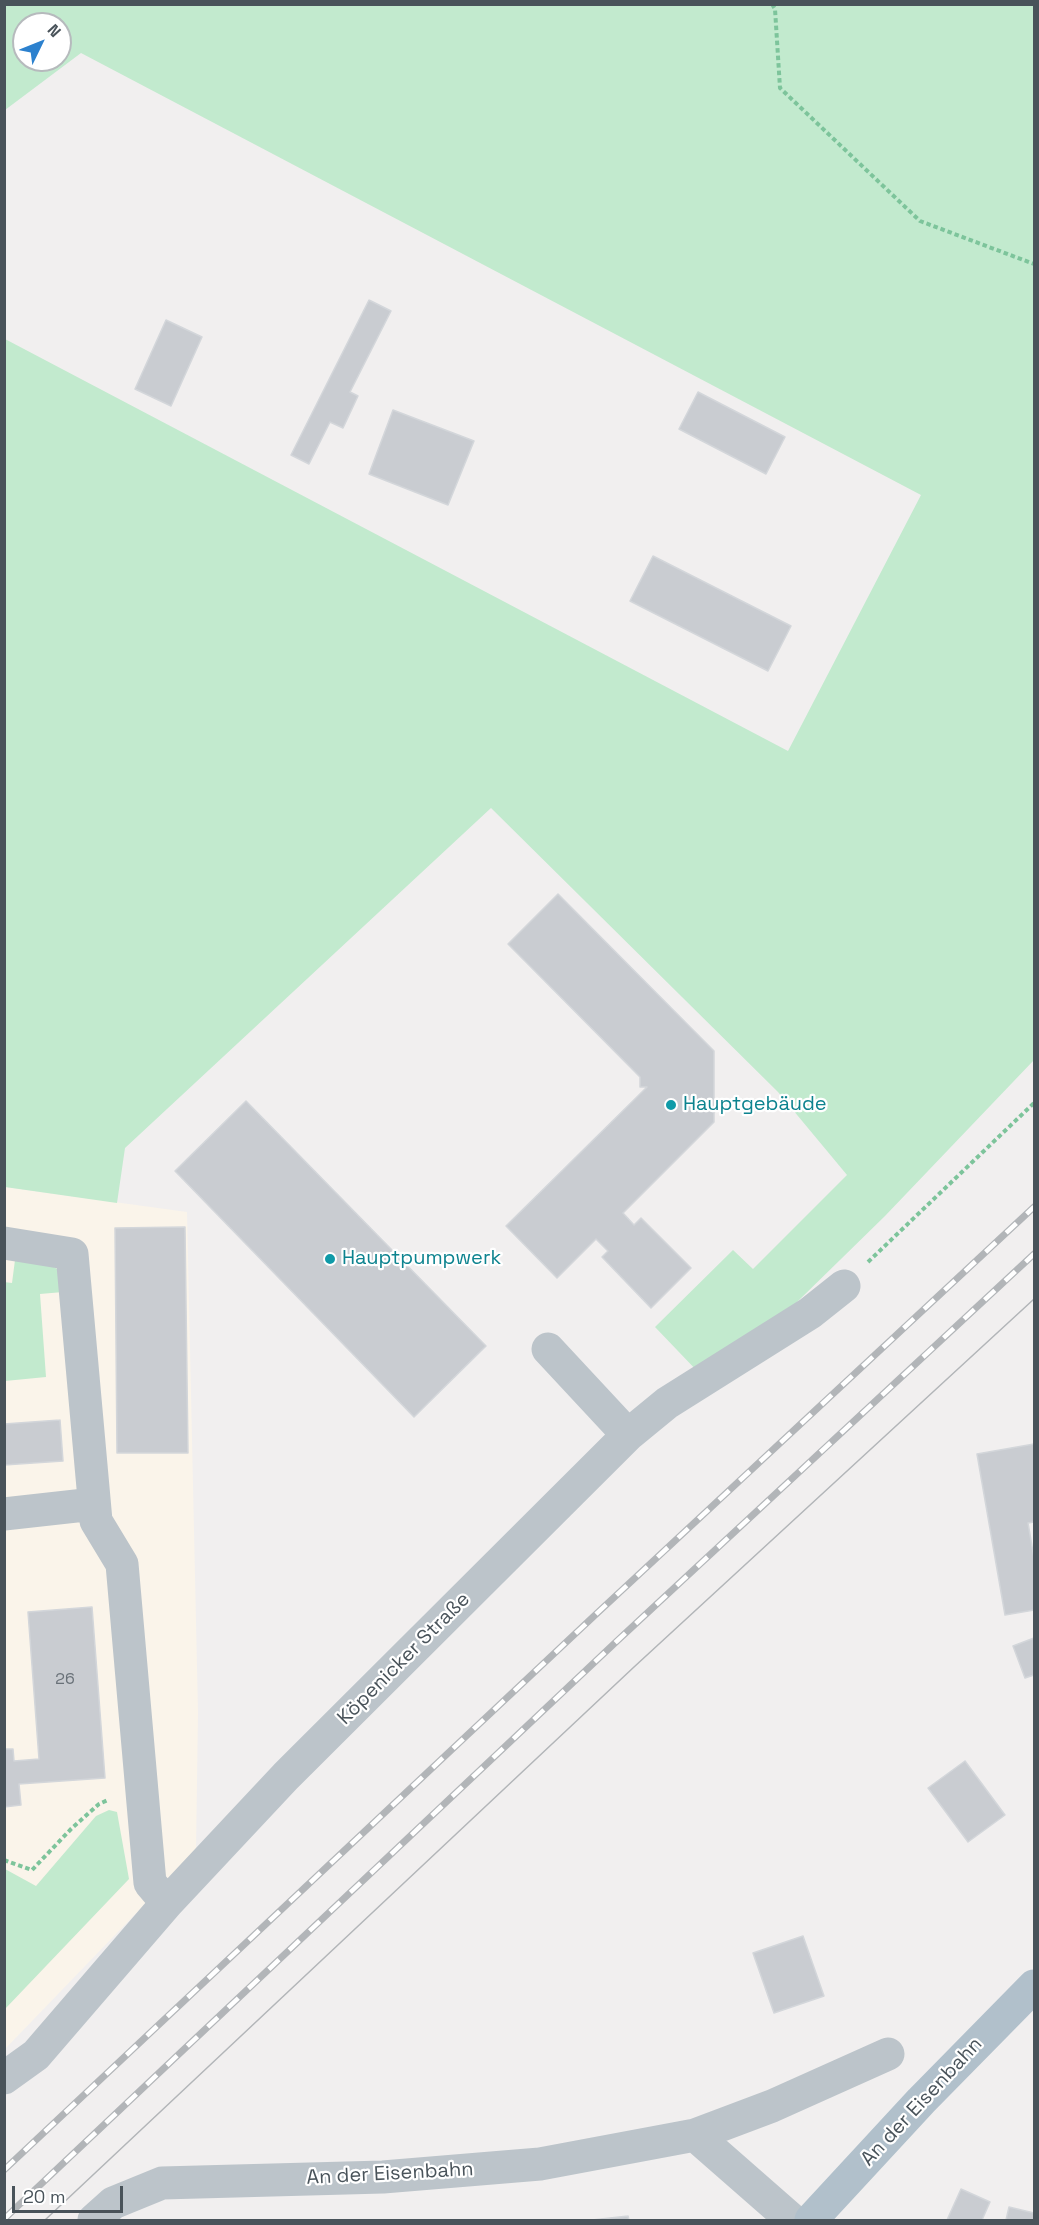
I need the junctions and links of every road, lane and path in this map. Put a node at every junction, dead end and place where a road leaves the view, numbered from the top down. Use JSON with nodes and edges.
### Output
{"nodes":[{"id":1,"x":772,"y":4,"type":"edge"},
{"id":2,"x":1035,"y":264,"type":"edge"},
{"id":3,"x":1035,"y":1103,"type":"edge"},
{"id":4,"x":4,"y":1243,"type":"edge"},
{"id":5,"x":844,"y":1286,"type":"joint"},
{"id":6,"x":548,"y":1348,"type":"dead end"},
{"id":7,"x":628,"y":1435,"type":"junction"},
{"id":8,"x":94,"y":1504,"type":"junction"},
{"id":9,"x":4,"y":1514,"type":"edge"},
{"id":10,"x":143,"y":1793,"type":"junction"},
{"id":11,"x":4,"y":1860,"type":"edge"},
{"id":12,"x":167,"y":1903,"type":"junction"},
{"id":13,"x":1035,"y":1986,"type":"edge"},
{"id":14,"x":888,"y":2054,"type":"dead end"},
{"id":15,"x":4,"y":2078,"type":"edge"},
{"id":16,"x":695,"y":2135,"type":"junction"},
{"id":17,"x":94,"y":2220,"type":"edge"},
{"id":18,"x":792,"y":2220,"type":"edge"},
{"id":19,"x":811,"y":2220,"type":"edge"}],
"edges":[{"from":1,"to":2,"type":"path"},
{"from":3,"to":5,"type":"path"},
{"from":4,"to":8,"type":"street"},
{"from":5,"to":7,"type":"street","name":"Köpenicker Straße"},
{"from":6,"to":7,"type":"street"},
{"from":7,"to":12,"type":"street","name":"Köpenicker Straße"},
{"from":8,"to":9,"type":"street"},
{"from":8,"to":10,"type":"street"},
{"from":10,"to":11,"type":"path"},
{"from":10,"to":12,"type":"street"},
{"from":12,"to":15,"type":"street","name":"Köpenicker Straße"},
{"from":13,"to":19,"type":"main road","name":"An der Eisenbahn"},
{"from":14,"to":16,"type":"street","name":"An der Eisenbahn"},
{"from":16,"to":17,"type":"street","name":"An der Eisenbahn"},
{"from":16,"to":18,"type":"street"}]}
